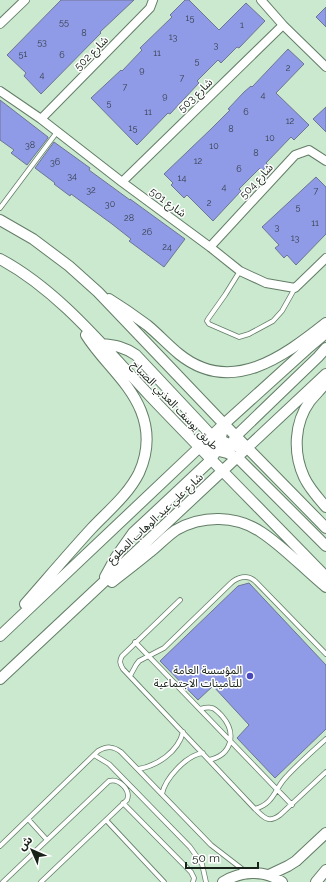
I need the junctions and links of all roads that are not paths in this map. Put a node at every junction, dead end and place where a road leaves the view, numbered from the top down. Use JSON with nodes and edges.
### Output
{"nodes":[{"id":1,"x":25,"y":0,"type":"edge"},
{"id":2,"x":152,"y":0,"type":"edge"},
{"id":3,"x":261,"y":0,"type":"edge"},
{"id":4,"x":0,"y":24,"type":"edge"},
{"id":5,"x":282,"y":25,"type":"junction"},
{"id":6,"x":326,"y":67,"type":"edge"},
{"id":7,"x":0,"y":91,"type":"edge"},
{"id":8,"x":41,"y":119,"type":"junction"},
{"id":9,"x":57,"y":132,"type":"junction"},
{"id":10,"x":326,"y":161,"type":"edge"},
{"id":11,"x":122,"y":182,"type":"junction"},
{"id":12,"x":0,"y":208,"type":"edge"},
{"id":13,"x":0,"y":220,"type":"edge"},
{"id":14,"x":210,"y":247,"type":"junction"},
{"id":15,"x":326,"y":258,"type":"edge"},
{"id":16,"x":0,"y":259,"type":"edge"},
{"id":17,"x":240,"y":271,"type":"junction"},
{"id":18,"x":295,"y":288,"type":"junction"},
{"id":19,"x":98,"y":292,"type":"junction"},
{"id":20,"x":74,"y":316,"type":"junction"},
{"id":21,"x":326,"y":323,"type":"edge"},
{"id":22,"x":326,"y":333,"type":"edge"},
{"id":23,"x":101,"y":344,"type":"junction"},
{"id":24,"x":326,"y":348,"type":"edge"},
{"id":25,"x":326,"y":374,"type":"edge"},
{"id":26,"x":326,"y":383,"type":"edge"},
{"id":27,"x":224,"y":424,"type":"junction"},
{"id":28,"x":216,"y":438,"type":"junction"},
{"id":29,"x":231,"y":445,"type":"junction"},
{"id":30,"x":199,"y":447,"type":"junction"},
{"id":31,"x":247,"y":448,"type":"junction"},
{"id":32,"x":216,"y":451,"type":"junction"},
{"id":33,"x":238,"y":458,"type":"junction"},
{"id":34,"x":211,"y":460,"type":"junction"},
{"id":35,"x":223,"y":471,"type":"junction"},
{"id":36,"x":326,"y":507,"type":"edge"},
{"id":37,"x":326,"y":528,"type":"edge"},
{"id":38,"x":326,"y":546,"type":"edge"},
{"id":39,"x":326,"y":577,"type":"edge"},
{"id":40,"x":102,"y":583,"type":"junction"},
{"id":41,"x":326,"y":587,"type":"edge"},
{"id":42,"x":180,"y":600,"type":"dead end"},
{"id":43,"x":1,"y":635,"type":"edge"},
{"id":44,"x":135,"y":642,"type":"junction"},
{"id":45,"x":30,"y":652,"type":"junction"},
{"id":46,"x":326,"y":654,"type":"edge"},
{"id":47,"x":149,"y":656,"type":"junction"},
{"id":48,"x":130,"y":676,"type":"junction"},
{"id":49,"x":0,"y":679,"type":"edge"},
{"id":50,"x":200,"y":709,"type":"junction"},
{"id":51,"x":183,"y":732,"type":"junction"},
{"id":52,"x":326,"y":739,"type":"edge"},
{"id":53,"x":230,"y":741,"type":"junction"},
{"id":54,"x":203,"y":753,"type":"junction"},
{"id":55,"x":94,"y":755,"type":"junction"},
{"id":56,"x":209,"y":760,"type":"junction"},
{"id":57,"x":138,"y":769,"type":"junction"},
{"id":58,"x":326,"y":772,"type":"edge"},
{"id":59,"x":277,"y":790,"type":"junction"},
{"id":60,"x":162,"y":794,"type":"junction"},
{"id":61,"x":123,"y":803,"type":"junction"},
{"id":62,"x":292,"y":805,"type":"junction"},
{"id":63,"x":255,"y":809,"type":"junction"},
{"id":64,"x":28,"y":819,"type":"junction"},
{"id":65,"x":106,"y":820,"type":"junction"},
{"id":66,"x":326,"y":832,"type":"edge"},
{"id":67,"x":47,"y":840,"type":"junction"},
{"id":68,"x":0,"y":846,"type":"edge"},
{"id":69,"x":326,"y":870,"type":"edge"},
{"id":70,"x":246,"y":872,"type":"junction"},
{"id":71,"x":269,"y":875,"type":"junction"},
{"id":72,"x":193,"y":880,"type":"edge"},
{"id":73,"x":3,"y":882,"type":"edge"},
{"id":74,"x":41,"y":882,"type":"edge"},
{"id":75,"x":164,"y":882,"type":"edge"},
{"id":76,"x":198,"y":882,"type":"edge"},
{"id":77,"x":206,"y":882,"type":"edge"},
{"id":78,"x":223,"y":882,"type":"edge"},
{"id":79,"x":282,"y":882,"type":"edge"},
{"id":80,"x":316,"y":882,"type":"edge"}],
"edges":[{"from":1,"to":4,"type":"street"},
{"from":2,"to":8,"type":"street","name":"شارع 502"},
{"from":3,"to":5,"type":"street"},
{"from":5,"to":6,"type":"street"},
{"from":5,"to":11,"type":"street","name":"شارع 503"},
{"from":7,"to":8,"type":"street","name":"شارع 501"},
{"from":8,"to":9,"type":"street","name":"شارع 501"},
{"from":9,"to":11,"type":"street","name":"شارع 501"},
{"from":9,"to":12,"type":"lane"},
{"from":10,"to":14,"type":"street","name":"شارع 504"},
{"from":11,"to":14,"type":"street","name":"شارع 501"},
{"from":13,"to":19,"type":"street","name":"طريق يوسف العذبي الصباح"},
{"from":14,"to":17,"type":"street","name":"شارع 501"},
{"from":15,"to":18,"type":"street"},
{"from":16,"to":20,"type":"street","name":"طريق يوسف العذبي الصباح"},
{"from":17,"to":18,"type":"street","name":"شارع 501"},
{"from":17,"to":18,"type":"lane"},
{"from":19,"to":21,"type":"street"},
{"from":19,"to":27,"type":"street","name":"طريق يوسف العذبي الصباح"},
{"from":20,"to":23,"type":"street","name":"طريق يوسف العذبي الصباح"},
{"from":20,"to":43,"type":"street"},
{"from":22,"to":27,"type":"street","name":"شارع علي عبد الوهاب المطوع"},
{"from":23,"to":28,"type":"street"},
{"from":23,"to":30,"type":"street","name":"طريق يوسف العذبي الصباح"},
{"from":24,"to":29,"type":"street"},
{"from":25,"to":31,"type":"street","name":"شارع علي عبد الوهاب المطوع"},
{"from":26,"to":36,"type":"street"},
{"from":27,"to":28,"type":"street","name":"شارع علي عبد الوهاب المطوع"},
{"from":27,"to":29,"type":"street","name":"طريق يوسف العذبي الصباح"},
{"from":28,"to":29,"type":"street"},
{"from":28,"to":30,"type":"street","name":"شارع علي عبد الوهاب المطوع"},
{"from":28,"to":32,"type":"street"},
{"from":29,"to":31,"type":"street","name":"طريق يوسف العذبي الصباح"},
{"from":29,"to":32,"type":"street"},
{"from":29,"to":33,"type":"street"},
{"from":29,"to":35,"type":"street"},
{"from":30,"to":32,"type":"street"},
{"from":30,"to":34,"type":"street","name":"طريق يوسف العذبي الصباح"},
{"from":30,"to":43,"type":"street","name":"شارع علي عبد الوهاب المطوع"},
{"from":31,"to":33,"type":"street","name":"شارع علي عبد الوهاب المطوع"},
{"from":31,"to":37,"type":"street","name":"طريق يوسف العذبي الصباح"},
{"from":32,"to":34,"type":"street"},
{"from":33,"to":35,"type":"street","name":"شارع علي عبد الوهاب المطوع"},
{"from":33,"to":38,"type":"street"},
{"from":34,"to":35,"type":"street","name":"طريق يوسف العذبي الصباح"},
{"from":34,"to":40,"type":"street"},
{"from":35,"to":39,"type":"street","name":"طريق يوسف العذبي الصباح"},
{"from":35,"to":40,"type":"street","name":"شارع علي عبد الوهاب المطوع"},
{"from":40,"to":45,"type":"street","name":"شارع علي عبد الوهاب المطوع"},
{"from":41,"to":45,"type":"street"},
{"from":42,"to":44,"type":"lane"},
{"from":44,"to":47,"type":"lane"},
{"from":44,"to":48,"type":"lane"},
{"from":45,"to":49,"type":"street","name":"شارع علي عبد الوهاب المطوع"},
{"from":46,"to":47,"type":"lane"},
{"from":47,"to":48,"type":"lane"},
{"from":47,"to":50,"type":"lane"},
{"from":48,"to":51,"type":"lane"},
{"from":50,"to":53,"type":"lane"},
{"from":50,"to":53,"type":"lane"},
{"from":51,"to":54,"type":"lane"},
{"from":51,"to":57,"type":"lane"},
{"from":52,"to":59,"type":"lane"},
{"from":53,"to":56,"type":"lane"},
{"from":53,"to":59,"type":"lane"},
{"from":54,"to":56,"type":"lane"},
{"from":54,"to":60,"type":"lane"},
{"from":55,"to":57,"type":"lane"},
{"from":55,"to":64,"type":"lane"},
{"from":55,"to":77,"type":"lane"},
{"from":56,"to":63,"type":"lane"},
{"from":57,"to":60,"type":"lane"},
{"from":58,"to":62,"type":"lane"},
{"from":59,"to":62,"type":"lane"},
{"from":59,"to":63,"type":"lane"},
{"from":60,"to":70,"type":"lane"},
{"from":61,"to":65,"type":"lane"},
{"from":61,"to":67,"type":"lane"},
{"from":61,"to":72,"type":"lane"},
{"from":62,"to":63,"type":"lane"},
{"from":64,"to":67,"type":"lane"},
{"from":64,"to":68,"type":"lane"},
{"from":65,"to":74,"type":"lane"},
{"from":65,"to":75,"type":"lane"},
{"from":66,"to":71,"type":"street"},
{"from":67,"to":73,"type":"lane"},
{"from":69,"to":80,"type":"street"},
{"from":70,"to":71,"type":"street"},
{"from":70,"to":78,"type":"street"},
{"from":71,"to":79,"type":"street"},
{"from":72,"to":76,"type":"lane"}]}
